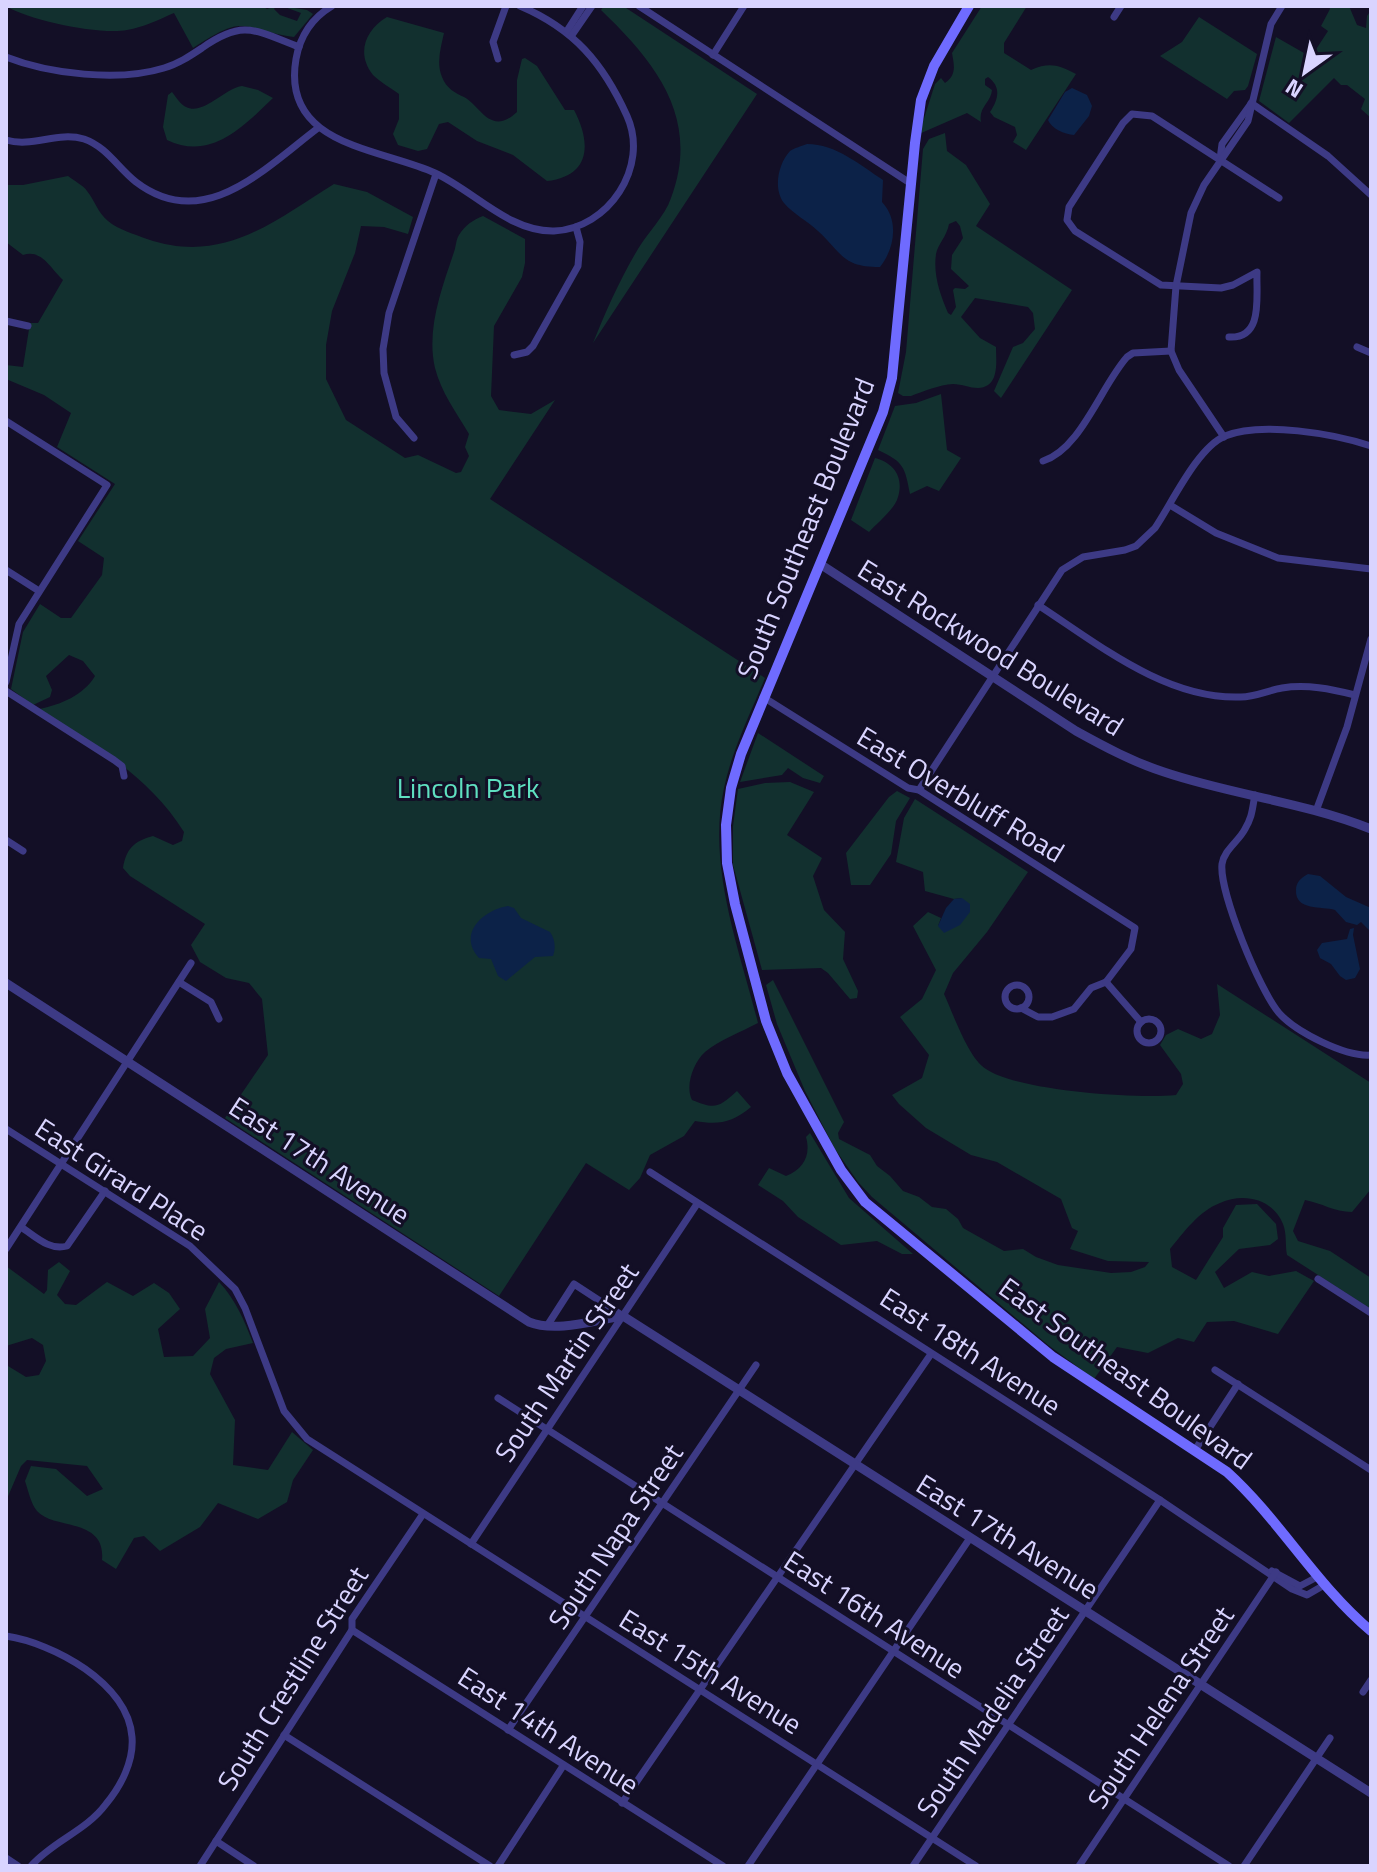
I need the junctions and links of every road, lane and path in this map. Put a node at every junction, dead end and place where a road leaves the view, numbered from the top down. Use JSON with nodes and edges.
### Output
{"nodes":[{"id":1,"x":332,"y":6,"type":"edge"},
{"id":2,"x":506,"y":6,"type":"edge"},
{"id":3,"x":520,"y":6,"type":"edge"},
{"id":4,"x":583,"y":6,"type":"edge"},
{"id":5,"x":592,"y":6,"type":"edge"},
{"id":6,"x":639,"y":6,"type":"edge"},
{"id":7,"x":744,"y":6,"type":"edge"},
{"id":8,"x":969,"y":6,"type":"edge"},
{"id":9,"x":1121,"y":6,"type":"edge"},
{"id":10,"x":1282,"y":6,"type":"edge"},
{"id":11,"x":1114,"y":17,"type":"dead end"},
{"id":12,"x":570,"y":33,"type":"junction"},
{"id":13,"x":299,"y":47,"type":"junction"},
{"id":14,"x":713,"y":55,"type":"junction"},
{"id":15,"x":6,"y":57,"type":"edge"},
{"id":16,"x":498,"y":59,"type":"dead end"},
{"id":17,"x":1251,"y":103,"type":"junction"},
{"id":18,"x":318,"y":128,"type":"junction"},
{"id":19,"x":6,"y":140,"type":"edge"},
{"id":20,"x":1220,"y":159,"type":"junction"},
{"id":21,"x":436,"y":174,"type":"junction"},
{"id":22,"x":910,"y":183,"type":"junction"},
{"id":23,"x":1371,"y":195,"type":"edge"},
{"id":24,"x":1279,"y":198,"type":"dead end"},
{"id":25,"x":576,"y":227,"type":"junction"},
{"id":26,"x":1176,"y":286,"type":"junction"},
{"id":27,"x":6,"y":321,"type":"edge"},
{"id":28,"x":28,"y":326,"type":"dead end"},
{"id":29,"x":1229,"y":337,"type":"dead end"},
{"id":30,"x":1357,"y":347,"type":"dead end"},
{"id":31,"x":1171,"y":351,"type":"junction"},
{"id":32,"x":1371,"y":353,"type":"edge"},
{"id":33,"x":514,"y":355,"type":"dead end"},
{"id":34,"x":6,"y":421,"type":"edge"},
{"id":35,"x":1224,"y":437,"type":"junction"},
{"id":36,"x":414,"y":438,"type":"dead end"},
{"id":37,"x":1371,"y":446,"type":"edge"},
{"id":38,"x":1043,"y":461,"type":"dead end"},
{"id":39,"x":1170,"y":505,"type":"junction"},
{"id":40,"x":820,"y":564,"type":"junction"},
{"id":41,"x":1371,"y":569,"type":"edge"},
{"id":42,"x":6,"y":570,"type":"edge"},
{"id":43,"x":39,"y":591,"type":"junction"},
{"id":44,"x":1038,"y":605,"type":"junction"},
{"id":45,"x":1371,"y":639,"type":"edge"},
{"id":46,"x":992,"y":675,"type":"junction"},
{"id":47,"x":6,"y":682,"type":"edge"},
{"id":48,"x":6,"y":691,"type":"edge"},
{"id":49,"x":1355,"y":695,"type":"junction"},
{"id":50,"x":763,"y":697,"type":"junction"},
{"id":51,"x":124,"y":776,"type":"dead end"},
{"id":52,"x":919,"y":790,"type":"junction"},
{"id":53,"x":1254,"y":799,"type":"junction"},
{"id":54,"x":1316,"y":811,"type":"junction"},
{"id":55,"x":1371,"y":829,"type":"edge"},
{"id":56,"x":6,"y":840,"type":"edge"},
{"id":57,"x":23,"y":851,"type":"dead end"},
{"id":58,"x":191,"y":963,"type":"dead end"},
{"id":59,"x":179,"y":982,"type":"junction"},
{"id":60,"x":1106,"y":982,"type":"junction"},
{"id":61,"x":6,"y":983,"type":"edge"},
{"id":62,"x":1021,"y":1008,"type":"dead end"},
{"id":63,"x":219,"y":1019,"type":"dead end"},
{"id":64,"x":766,"y":1021,"type":"joint"},
{"id":65,"x":1141,"y":1022,"type":"dead end"},
{"id":66,"x":1371,"y":1055,"type":"edge"},
{"id":67,"x":128,"y":1062,"type":"junction"},
{"id":68,"x":6,"y":1129,"type":"edge"},
{"id":69,"x":61,"y":1164,"type":"junction"},
{"id":70,"x":650,"y":1172,"type":"dead end"},
{"id":71,"x":105,"y":1191,"type":"junction"},
{"id":72,"x":697,"y":1204,"type":"junction"},
{"id":73,"x":21,"y":1227,"type":"junction"},
{"id":74,"x":6,"y":1249,"type":"edge"},
{"id":75,"x":1318,"y":1279,"type":"dead end"},
{"id":76,"x":1371,"y":1313,"type":"edge"},
{"id":77,"x":623,"y":1316,"type":"junction"},
{"id":78,"x":547,"y":1326,"type":"junction"},
{"id":79,"x":931,"y":1354,"type":"junction"},
{"id":80,"x":756,"y":1365,"type":"dead end"},
{"id":81,"x":1215,"y":1370,"type":"dead end"},
{"id":82,"x":1238,"y":1384,"type":"junction"},
{"id":83,"x":739,"y":1390,"type":"junction"},
{"id":84,"x":498,"y":1398,"type":"dead end"},
{"id":85,"x":547,"y":1430,"type":"junction"},
{"id":86,"x":1195,"y":1450,"type":"junction"},
{"id":87,"x":856,"y":1466,"type":"junction"},
{"id":88,"x":1371,"y":1470,"type":"edge"},
{"id":89,"x":1160,"y":1500,"type":"junction"},
{"id":90,"x":663,"y":1504,"type":"junction"},
{"id":91,"x":423,"y":1514,"type":"junction"},
{"id":92,"x":970,"y":1538,"type":"junction"},
{"id":93,"x":471,"y":1544,"type":"junction"},
{"id":94,"x":1272,"y":1573,"type":"junction"},
{"id":95,"x":779,"y":1578,"type":"junction"},
{"id":96,"x":1323,"y":1580,"type":"junction"},
{"id":97,"x":1086,"y":1612,"type":"junction"},
{"id":98,"x":586,"y":1618,"type":"junction"},
{"id":99,"x":352,"y":1630,"type":"junction"},
{"id":100,"x":1371,"y":1631,"type":"edge"},
{"id":101,"x":6,"y":1636,"type":"edge"},
{"id":102,"x":894,"y":1652,"type":"junction"},
{"id":103,"x":1371,"y":1680,"type":"edge"},
{"id":104,"x":1201,"y":1685,"type":"junction"},
{"id":105,"x":701,"y":1691,"type":"junction"},
{"id":106,"x":1363,"y":1692,"type":"dead end"},
{"id":107,"x":1008,"y":1725,"type":"junction"},
{"id":108,"x":508,"y":1730,"type":"junction"},
{"id":109,"x":284,"y":1735,"type":"junction"},
{"id":110,"x":1330,"y":1738,"type":"dead end"},
{"id":111,"x":1317,"y":1759,"type":"junction"},
{"id":112,"x":817,"y":1765,"type":"junction"},
{"id":113,"x":563,"y":1766,"type":"junction"},
{"id":114,"x":1371,"y":1793,"type":"edge"},
{"id":115,"x":1124,"y":1799,"type":"junction"},
{"id":116,"x":622,"y":1803,"type":"junction"},
{"id":117,"x":932,"y":1838,"type":"junction"},
{"id":118,"x":216,"y":1841,"type":"junction"},
{"id":119,"x":6,"y":1858,"type":"edge"},
{"id":120,"x":18,"y":1866,"type":"edge"},
{"id":121,"x":31,"y":1866,"type":"edge"},
{"id":122,"x":200,"y":1866,"type":"edge"},
{"id":123,"x":254,"y":1866,"type":"edge"},
{"id":124,"x":490,"y":1866,"type":"edge"},
{"id":125,"x":498,"y":1866,"type":"edge"},
{"id":126,"x":723,"y":1866,"type":"edge"},
{"id":127,"x":748,"y":1866,"type":"edge"},
{"id":128,"x":913,"y":1866,"type":"edge"},
{"id":129,"x":976,"y":1866,"type":"edge"},
{"id":130,"x":1079,"y":1866,"type":"edge"},
{"id":131,"x":1229,"y":1866,"type":"edge"},
{"id":132,"x":1244,"y":1866,"type":"edge"}],
"edges":[{"from":1,"to":13,"type":"street"},
{"from":2,"to":16,"type":"street"},
{"from":3,"to":12,"type":"street"},
{"from":4,"to":12,"type":"street"},
{"from":5,"to":12,"type":"street"},
{"from":6,"to":14,"type":"street"},
{"from":7,"to":14,"type":"street"},
{"from":8,"to":22,"type":"main road","name":"South Southeast Boulevard"},
{"from":9,"to":11,"type":"street"},
{"from":10,"to":17,"type":"street"},
{"from":12,"to":25,"type":"street"},
{"from":13,"to":15,"type":"street"},
{"from":13,"to":18,"type":"street"},
{"from":14,"to":22,"type":"street"},
{"from":17,"to":20,"type":"street"},
{"from":17,"to":23,"type":"street"},
{"from":18,"to":19,"type":"street"},
{"from":18,"to":21,"type":"street"},
{"from":20,"to":24,"type":"street"},
{"from":20,"to":26,"type":"street"},
{"from":20,"to":26,"type":"street"},
{"from":21,"to":25,"type":"street"},
{"from":21,"to":36,"type":"street"},
{"from":22,"to":40,"type":"main road","name":"South Southeast Boulevard"},
{"from":25,"to":33,"type":"street"},
{"from":26,"to":29,"type":"street"},
{"from":26,"to":31,"type":"street"},
{"from":27,"to":28,"type":"street"},
{"from":30,"to":32,"type":"street"},
{"from":31,"to":35,"type":"street"},
{"from":31,"to":38,"type":"street"},
{"from":34,"to":43,"type":"street"},
{"from":35,"to":37,"type":"street"},
{"from":35,"to":39,"type":"street"},
{"from":39,"to":41,"type":"street"},
{"from":39,"to":44,"type":"street"},
{"from":40,"to":46,"type":"street","name":"East Rockwood Boulevard"},
{"from":40,"to":50,"type":"main road","name":"South Southeast Boulevard"},
{"from":42,"to":43,"type":"street"},
{"from":43,"to":47,"type":"street"},
{"from":44,"to":46,"type":"street"},
{"from":44,"to":49,"type":"street"},
{"from":45,"to":49,"type":"street"},
{"from":46,"to":52,"type":"street"},
{"from":46,"to":53,"type":"street","name":"East Rockwood Boulevard"},
{"from":48,"to":51,"type":"street"},
{"from":49,"to":54,"type":"street"},
{"from":50,"to":52,"type":"street","name":"East Overbluff Road"},
{"from":50,"to":64,"type":"main road","name":"South Southeast Boulevard"},
{"from":52,"to":60,"type":"street","name":"East Overbluff Road"},
{"from":53,"to":54,"type":"street","name":"East Rockwood Boulevard"},
{"from":53,"to":66,"type":"street"},
{"from":54,"to":55,"type":"street","name":"East Rockwood Boulevard"},
{"from":56,"to":57,"type":"street"},
{"from":58,"to":59,"type":"street"},
{"from":59,"to":63,"type":"street"},
{"from":59,"to":67,"type":"street"},
{"from":60,"to":62,"type":"street"},
{"from":60,"to":65,"type":"street"},
{"from":61,"to":67,"type":"street","name":"East 17th Avenue"},
{"from":64,"to":86,"type":"main road","name":"East Southeast Boulevard"},
{"from":67,"to":69,"type":"street"},
{"from":67,"to":78,"type":"street","name":"East 17th Avenue"},
{"from":68,"to":69,"type":"street","name":"East Girard Place"},
{"from":69,"to":71,"type":"street","name":"East Girard Place"},
{"from":69,"to":73,"type":"street"},
{"from":70,"to":72,"type":"street","name":"East 18th Avenue"},
{"from":71,"to":73,"type":"street"},
{"from":71,"to":91,"type":"street","name":"East Girard Place"},
{"from":72,"to":77,"type":"street","name":"South Martin Street"},
{"from":72,"to":79,"type":"street","name":"East 18th Avenue"},
{"from":73,"to":74,"type":"street"},
{"from":75,"to":76,"type":"street"},
{"from":77,"to":78,"type":"street"},
{"from":77,"to":78,"type":"street","name":"East 17th Avenue"},
{"from":77,"to":83,"type":"street","name":"East 17th Avenue"},
{"from":77,"to":85,"type":"street","name":"South Martin Street"},
{"from":79,"to":87,"type":"street"},
{"from":79,"to":89,"type":"street","name":"East 18th Avenue"},
{"from":80,"to":83,"type":"street","name":"South Napa Street"},
{"from":81,"to":82,"type":"street"},
{"from":82,"to":86,"type":"street"},
{"from":82,"to":88,"type":"street"},
{"from":83,"to":87,"type":"street","name":"East 17th Avenue"},
{"from":83,"to":90,"type":"street","name":"South Napa Street"},
{"from":84,"to":85,"type":"street","name":"East 16th Avenue"},
{"from":85,"to":90,"type":"street","name":"East 16th Avenue"},
{"from":85,"to":93,"type":"street","name":"South Martin Street"},
{"from":86,"to":96,"type":"main road","name":"East Southeast Boulevard"},
{"from":87,"to":92,"type":"street","name":"East 17th Avenue"},
{"from":87,"to":95,"type":"street"},
{"from":89,"to":94,"type":"street","name":"East 18th Avenue"},
{"from":89,"to":97,"type":"street","name":"South Madelia Street"},
{"from":90,"to":95,"type":"street","name":"East 16th Avenue"},
{"from":90,"to":98,"type":"street","name":"South Napa Street"},
{"from":91,"to":93,"type":"street","name":"East 15th Avenue"},
{"from":91,"to":99,"type":"street","name":"South Crestline Street"},
{"from":92,"to":97,"type":"street","name":"East 17th Avenue"},
{"from":92,"to":102,"type":"street"},
{"from":93,"to":98,"type":"street","name":"East 15th Avenue"},
{"from":94,"to":96,"type":"street","name":"East 18th Avenue"},
{"from":94,"to":104,"type":"street","name":"South Helena Street"},
{"from":95,"to":102,"type":"street","name":"East 16th Avenue"},
{"from":95,"to":105,"type":"street"},
{"from":96,"to":100,"type":"main road"},
{"from":97,"to":104,"type":"street","name":"East 17th Avenue"},
{"from":97,"to":107,"type":"street","name":"South Madelia Street"},
{"from":98,"to":105,"type":"street","name":"East 15th Avenue"},
{"from":98,"to":108,"type":"street","name":"South Napa Street"},
{"from":99,"to":108,"type":"street","name":"East 14th Avenue"},
{"from":99,"to":109,"type":"street","name":"South Crestline Street"},
{"from":101,"to":121,"type":"street"},
{"from":102,"to":107,"type":"street","name":"East 16th Avenue"},
{"from":102,"to":112,"type":"street"},
{"from":103,"to":106,"type":"street"},
{"from":104,"to":111,"type":"street","name":"East 17th Avenue"},
{"from":104,"to":115,"type":"street","name":"South Helena Street"},
{"from":105,"to":112,"type":"street","name":"East 15th Avenue"},
{"from":105,"to":116,"type":"street"},
{"from":107,"to":115,"type":"street","name":"East 16th Avenue"},
{"from":107,"to":117,"type":"street","name":"South Madelia Street"},
{"from":108,"to":113,"type":"street","name":"East 14th Avenue"},
{"from":109,"to":118,"type":"street","name":"South Crestline Street"},
{"from":109,"to":124,"type":"street"},
{"from":110,"to":111,"type":"street"},
{"from":111,"to":114,"type":"street","name":"East 17th Avenue"},
{"from":111,"to":132,"type":"street"},
{"from":112,"to":117,"type":"street","name":"East 15th Avenue"},
{"from":112,"to":127,"type":"street"},
{"from":113,"to":116,"type":"street","name":"East 14th Avenue"},
{"from":113,"to":125,"type":"street"},
{"from":115,"to":130,"type":"street","name":"South Helena Street"},
{"from":115,"to":131,"type":"street","name":"East 16th Avenue"},
{"from":116,"to":126,"type":"street","name":"East 14th Avenue"},
{"from":117,"to":128,"type":"street","name":"South Madelia Street"},
{"from":117,"to":129,"type":"street","name":"East 15th Avenue"},
{"from":118,"to":122,"type":"street","name":"South Crestline Street"},
{"from":118,"to":123,"type":"street"},
{"from":119,"to":120,"type":"street"}]}
